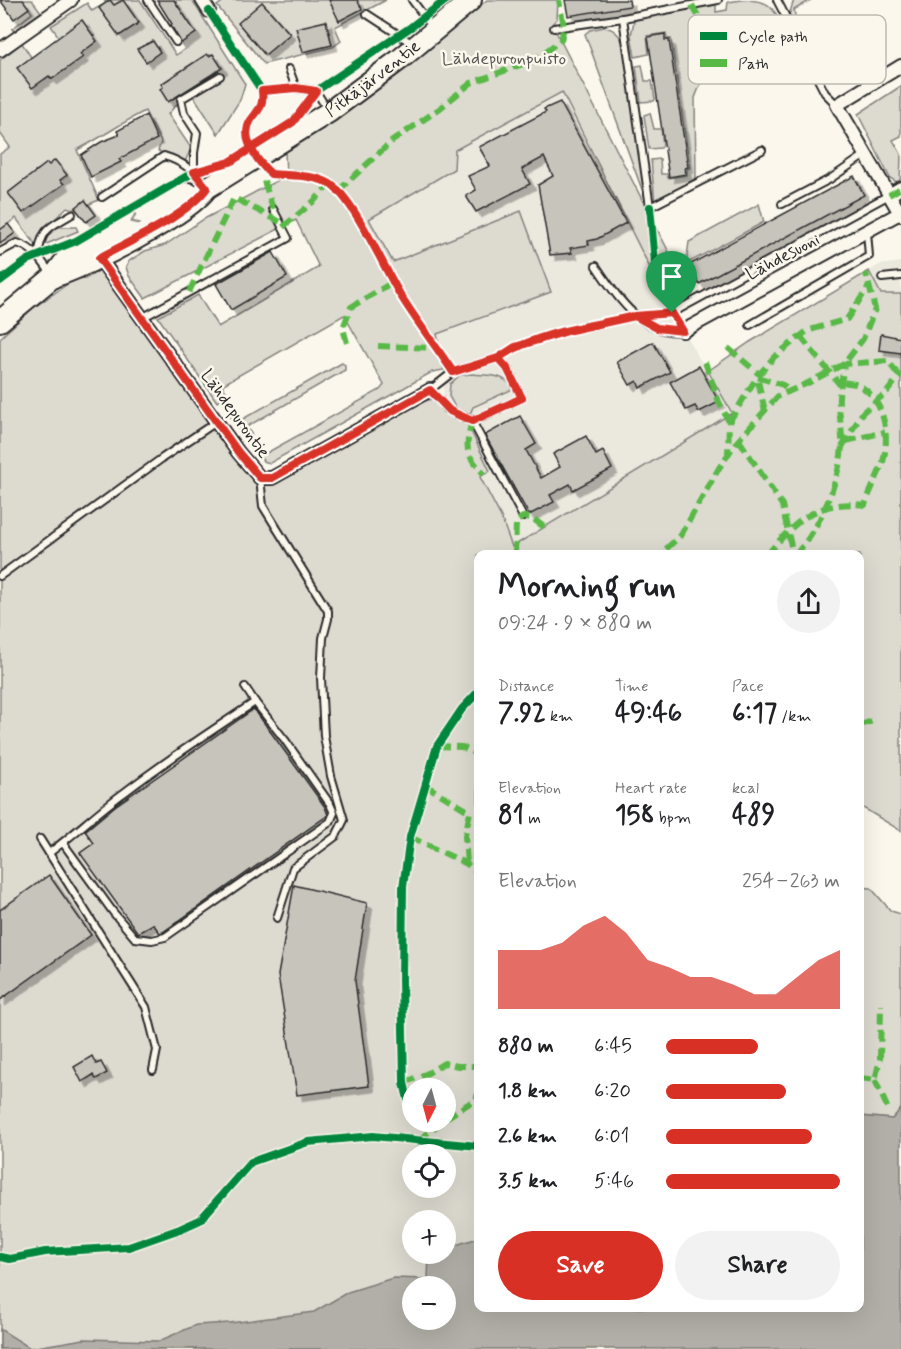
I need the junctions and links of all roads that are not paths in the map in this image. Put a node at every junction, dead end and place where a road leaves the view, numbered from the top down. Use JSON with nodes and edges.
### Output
{"nodes":[{"id":1,"x":71,"y":0,"type":"edge"},
{"id":2,"x":148,"y":0,"type":"edge"},
{"id":3,"x":412,"y":0,"type":"edge"},
{"id":4,"x":471,"y":0,"type":"edge"},
{"id":5,"x":718,"y":0,"type":"edge"},
{"id":6,"x":777,"y":0,"type":"edge"},
{"id":7,"x":367,"y":14,"type":"dead end"},
{"id":8,"x":785,"y":15,"type":"edge"},
{"id":9,"x":623,"y":18,"type":"junction"},
{"id":10,"x":554,"y":28,"type":"dead end"},
{"id":11,"x":435,"y":30,"type":"junction"},
{"id":12,"x":176,"y":42,"type":"dead end"},
{"id":13,"x":416,"y":46,"type":"junction"},
{"id":14,"x":0,"y":50,"type":"edge"},
{"id":15,"x":901,"y":66,"type":"edge"},
{"id":16,"x":289,"y":69,"type":"dead end"},
{"id":17,"x":886,"y":75,"type":"edge"},
{"id":18,"x":220,"y":76,"type":"dead end"},
{"id":19,"x":820,"y":84,"type":"edge"},
{"id":20,"x":871,"y":84,"type":"edge"},
{"id":21,"x":837,"y":105,"type":"junction"},
{"id":22,"x":329,"y":112,"type":"junction"},
{"id":23,"x":762,"y":150,"type":"dead end"},
{"id":24,"x":866,"y":155,"type":"junction"},
{"id":25,"x":194,"y":172,"type":"junction"},
{"id":26,"x":207,"y":188,"type":"junction"},
{"id":27,"x":901,"y":188,"type":"edge"},
{"id":28,"x":889,"y":195,"type":"junction"},
{"id":29,"x":102,"y":197,"type":"dead end"},
{"id":30,"x":782,"y":204,"type":"dead end"},
{"id":31,"x":273,"y":209,"type":"dead end"},
{"id":32,"x":72,"y":214,"type":"dead end"},
{"id":33,"x":901,"y":214,"type":"edge"},
{"id":34,"x":867,"y":232,"type":"junction"},
{"id":35,"x":94,"y":251,"type":"junction"},
{"id":36,"x":0,"y":252,"type":"edge"},
{"id":37,"x":38,"y":256,"type":"junction"},
{"id":38,"x":596,"y":266,"type":"dead end"},
{"id":39,"x":901,"y":276,"type":"edge"},
{"id":40,"x":53,"y":277,"type":"junction"},
{"id":41,"x":882,"y":278,"type":"dead end"},
{"id":42,"x":672,"y":313,"type":"dead end"},
{"id":43,"x":142,"y":318,"type":"junction"},
{"id":44,"x":0,"y":321,"type":"edge"},
{"id":45,"x":750,"y":325,"type":"dead end"},
{"id":46,"x":683,"y":331,"type":"joint"},
{"id":47,"x":430,"y":390,"type":"junction"},
{"id":48,"x":472,"y":421,"type":"junction"},
{"id":49,"x":217,"y":422,"type":"junction"},
{"id":50,"x":260,"y":478,"type":"junction"},
{"id":51,"x":523,"y":517,"type":"dead end"},
{"id":52,"x":0,"y":576,"type":"edge"},
{"id":53,"x":245,"y":687,"type":"dead end"},
{"id":54,"x":255,"y":702,"type":"junction"},
{"id":55,"x":40,"y":839,"type":"dead end"},
{"id":56,"x":63,"y":843,"type":"junction"},
{"id":57,"x":49,"y":853,"type":"junction"},
{"id":58,"x":277,"y":918,"type":"dead end"},
{"id":59,"x":153,"y":1070,"type":"dead end"}],
"edges":[{"from":1,"to":14,"type":"street"},
{"from":2,"to":12,"type":"lane"},
{"from":3,"to":11,"type":"lane"},
{"from":4,"to":11,"type":"main road","name":"Pitkäjärventie"},
{"from":5,"to":9,"type":"lane"},
{"from":6,"to":8,"type":"lane"},
{"from":7,"to":13,"type":"lane"},
{"from":9,"to":10,"type":"lane"},
{"from":9,"to":23,"type":"lane"},
{"from":11,"to":13,"type":"main road","name":"Pitkäjärventie"},
{"from":13,"to":22,"type":"main road","name":"Pitkäjärventie"},
{"from":15,"to":17,"type":"street"},
{"from":16,"to":22,"type":"lane"},
{"from":18,"to":25,"type":"lane"},
{"from":19,"to":21,"type":"lane"},
{"from":20,"to":21,"type":"street"},
{"from":21,"to":24,"type":"street"},
{"from":22,"to":26,"type":"main road","name":"Pitkäjärventie"},
{"from":24,"to":28,"type":"street"},
{"from":24,"to":30,"type":"lane"},
{"from":25,"to":26,"type":"lane"},
{"from":25,"to":29,"type":"lane"},
{"from":26,"to":35,"type":"main road","name":"Pitkäjärventie"},
{"from":27,"to":28,"type":"street"},
{"from":28,"to":33,"type":"street"},
{"from":28,"to":42,"type":"lane"},
{"from":31,"to":43,"type":"lane"},
{"from":32,"to":37,"type":"lane"},
{"from":33,"to":34,"type":"street","name":"Lähdesuoni"},
{"from":34,"to":45,"type":"lane"},
{"from":34,"to":46,"type":"street","name":"Lähdesuoni"},
{"from":35,"to":40,"type":"main road","name":"Pitkäjärventie"},
{"from":35,"to":43,"type":"street","name":"Lähdepurontie"},
{"from":36,"to":37,"type":"lane"},
{"from":37,"to":40,"type":"lane"},
{"from":38,"to":46,"type":"lane"},
{"from":39,"to":41,"type":"lane"},
{"from":40,"to":44,"type":"main road","name":"Pitkäjärventie"},
{"from":43,"to":49,"type":"street","name":"Lähdepurontie"},
{"from":47,"to":48,"type":"lane"},
{"from":47,"to":48,"type":"lane"},
{"from":47,"to":50,"type":"street","name":"Lähdepurontie"},
{"from":48,"to":51,"type":"lane"},
{"from":49,"to":50,"type":"street","name":"Lähdepurontie"},
{"from":49,"to":52,"type":"lane"},
{"from":50,"to":58,"type":"lane"},
{"from":53,"to":54,"type":"lane"},
{"from":54,"to":56,"type":"lane"},
{"from":54,"to":56,"type":"lane"},
{"from":55,"to":57,"type":"lane"},
{"from":56,"to":57,"type":"lane"},
{"from":57,"to":59,"type":"lane"}]}
